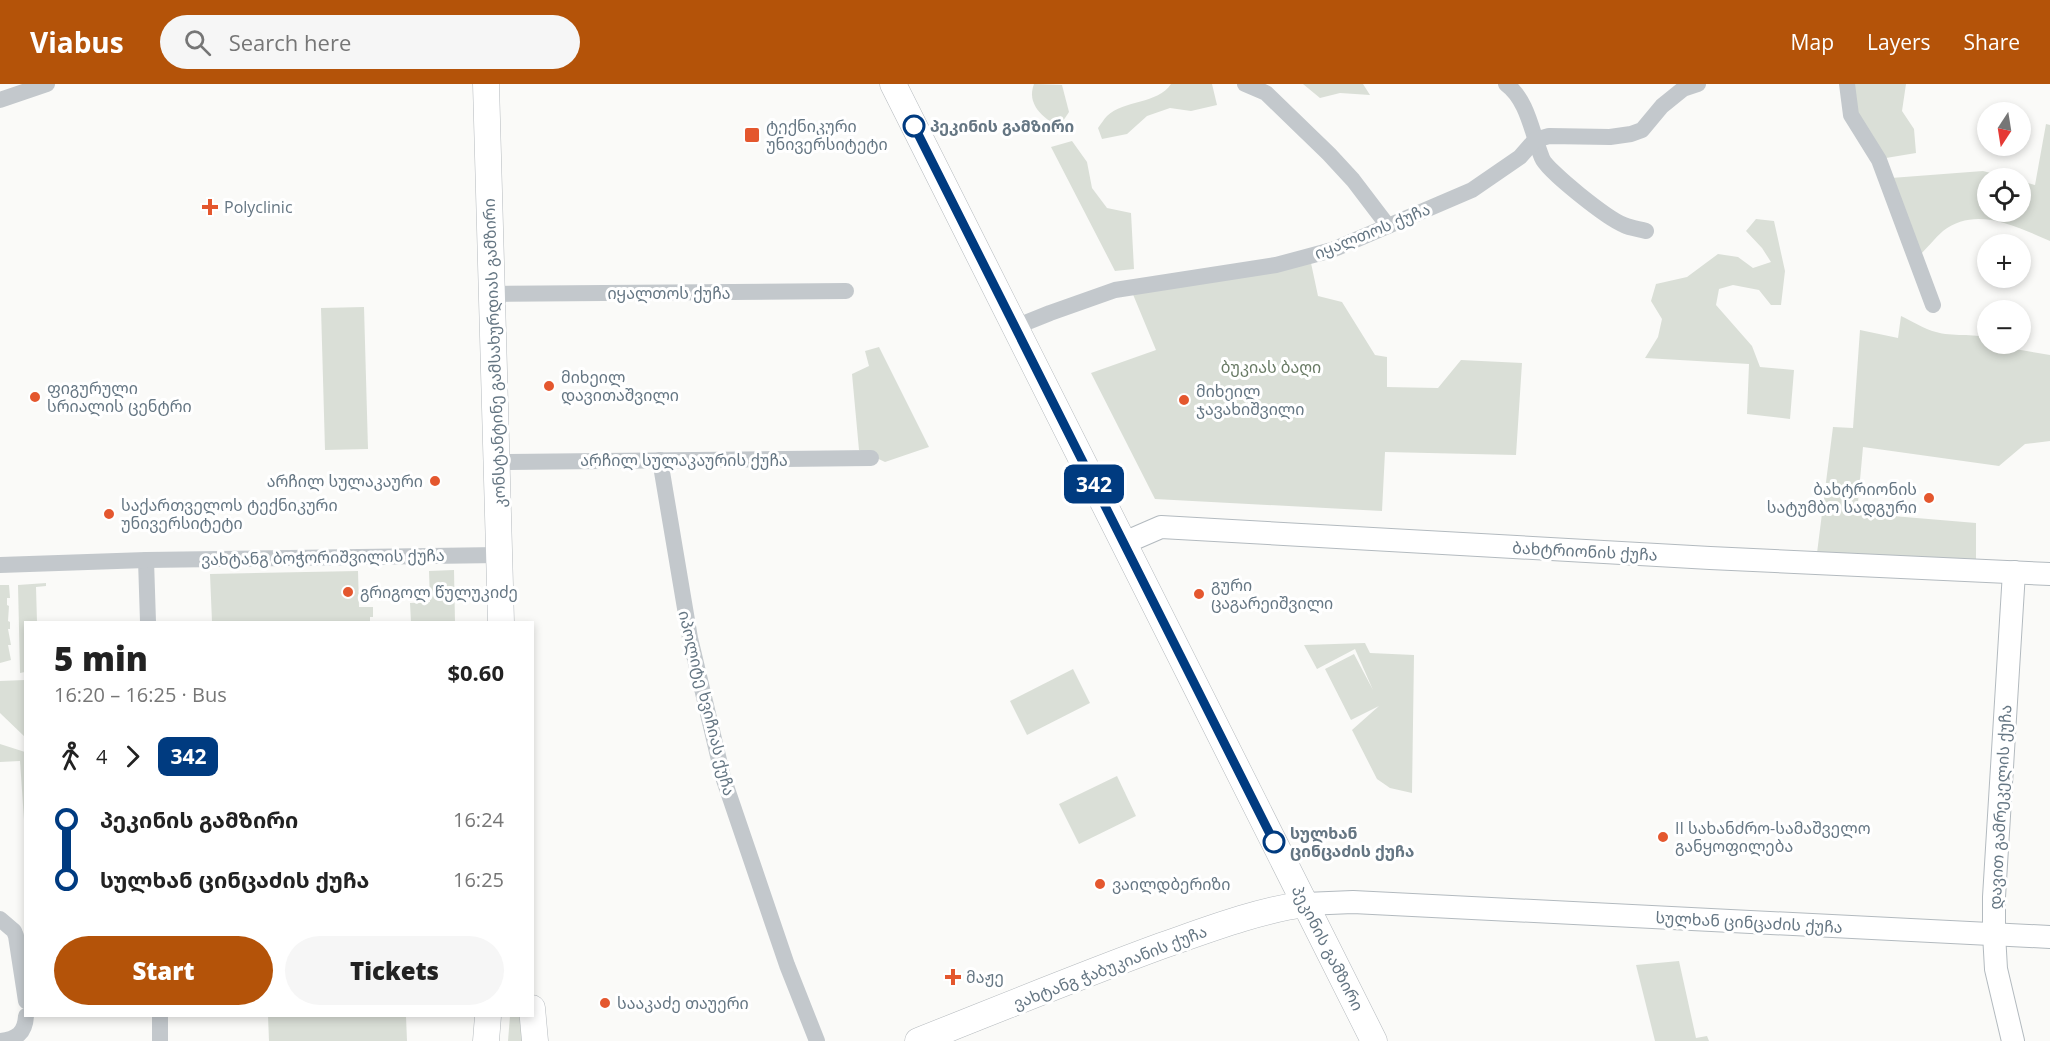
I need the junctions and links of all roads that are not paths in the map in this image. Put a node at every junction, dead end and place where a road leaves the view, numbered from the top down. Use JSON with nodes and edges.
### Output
{"nodes":[{"id":1,"x":47,"y":84,"type":"edge"},
{"id":2,"x":486,"y":84,"type":"edge"},
{"id":3,"x":893,"y":84,"type":"edge"},
{"id":4,"x":1245,"y":84,"type":"edge"},
{"id":5,"x":1506,"y":84,"type":"edge"},
{"id":6,"x":1698,"y":84,"type":"edge"},
{"id":7,"x":1847,"y":84,"type":"edge"},
{"id":8,"x":0,"y":100,"type":"edge"},
{"id":9,"x":1535,"y":140,"type":"junction"},
{"id":10,"x":1390,"y":225,"type":"junction"},
{"id":11,"x":1646,"y":231,"type":"dead end"},
{"id":12,"x":846,"y":291,"type":"dead end"},
{"id":13,"x":492,"y":294,"type":"junction"},
{"id":14,"x":1933,"y":305,"type":"dead end"},
{"id":15,"x":1015,"y":327,"type":"junction"},
{"id":16,"x":871,"y":459,"type":"dead end"},
{"id":17,"x":660,"y":460,"type":"junction"},
{"id":18,"x":497,"y":462,"type":"junction"},
{"id":19,"x":1124,"y":543,"type":"junction"},
{"id":20,"x":499,"y":555,"type":"junction"},
{"id":21,"x":146,"y":560,"type":"junction"},
{"id":22,"x":0,"y":565,"type":"edge"},
{"id":23,"x":2014,"y":572,"type":"junction"},
{"id":24,"x":2050,"y":574,"type":"edge"},
{"id":25,"x":148,"y":621,"type":"edge"},
{"id":26,"x":501,"y":621,"type":"edge"},
{"id":27,"x":1305,"y":904,"type":"junction"},
{"id":28,"x":0,"y":919,"type":"edge"},
{"id":29,"x":1994,"y":934,"type":"junction"},
{"id":30,"x":2050,"y":937,"type":"edge"},
{"id":31,"x":24,"y":991,"type":"edge"},
{"id":32,"x":26,"y":1017,"type":"edge"},
{"id":33,"x":160,"y":1017,"type":"edge"},
{"id":34,"x":488,"y":1017,"type":"edge"},
{"id":35,"x":533,"y":1017,"type":"edge"},
{"id":36,"x":0,"y":1041,"type":"edge"},
{"id":37,"x":160,"y":1041,"type":"edge"},
{"id":38,"x":486,"y":1041,"type":"edge"},
{"id":39,"x":535,"y":1041,"type":"edge"},
{"id":40,"x":817,"y":1041,"type":"edge"},
{"id":41,"x":918,"y":1041,"type":"edge"},
{"id":42,"x":1374,"y":1041,"type":"edge"},
{"id":43,"x":2013,"y":1041,"type":"edge"}],
"edges":[{"from":1,"to":8,"type":"street"},
{"from":2,"to":13,"type":"main road","name":"კონსტანტინე გამსახურდიას გამზირი"},
{"from":3,"to":15,"type":"main road","name":"პეკინის გამზირი"},
{"from":4,"to":10,"type":"street"},
{"from":5,"to":9,"type":"street"},
{"from":6,"to":9,"type":"street"},
{"from":7,"to":14,"type":"street"},
{"from":9,"to":10,"type":"street","name":"იყალთოს ქუჩა"},
{"from":9,"to":11,"type":"street"},
{"from":10,"to":15,"type":"street","name":"იყალთოს ქუჩა"},
{"from":12,"to":13,"type":"street","name":"იყალთოს ქუჩა"},
{"from":13,"to":18,"type":"main road","name":"კონსტანტინე გამსახურდიას გამზირი"},
{"from":15,"to":19,"type":"main road","name":"პეკინის გამზირი"},
{"from":16,"to":17,"type":"street","name":"არჩილ სულაკაურის ქუჩა"},
{"from":17,"to":18,"type":"street","name":"არჩილ სულაკაურის ქუჩა"},
{"from":17,"to":40,"type":"street","name":"იპოლიტე ხვიჩიას ქუჩა"},
{"from":18,"to":20,"type":"main road","name":"კონსტანტინე გამსახურდიას გამზირი"},
{"from":19,"to":23,"type":"street","name":"ბახტრიონის ქუჩა"},
{"from":19,"to":27,"type":"main road","name":"პეკინის გამზირი"},
{"from":20,"to":21,"type":"street","name":"ვახტანგ ბოჭორიშვილის ქუჩა"},
{"from":20,"to":26,"type":"main road","name":"კონსტანტინე გამსახურდიას გამზირი"},
{"from":21,"to":22,"type":"street","name":"ვახტანგ ბოჭორიშვილის ქუჩა"},
{"from":21,"to":25,"type":"street"},
{"from":23,"to":24,"type":"street","name":"ბახტრიონის ქუჩა"},
{"from":23,"to":29,"type":"street","name":"დავით გამრეკელის ქუჩა"},
{"from":27,"to":29,"type":"street","name":"სულხან ცინცაძის ქუჩა"},
{"from":27,"to":41,"type":"main road","name":"ვახტანგ ჭაბუკიანის ქუჩა"},
{"from":27,"to":42,"type":"main road","name":"პეკინის გამზირი"},
{"from":28,"to":31,"type":"street"},
{"from":29,"to":30,"type":"street","name":"სულხან ცინცაძის ქუჩა"},
{"from":29,"to":43,"type":"street","name":"დავით გამრეკელის ქუჩა"},
{"from":32,"to":36,"type":"street"},
{"from":33,"to":37,"type":"street"},
{"from":34,"to":38,"type":"main road"},
{"from":35,"to":39,"type":"main road"}]}
